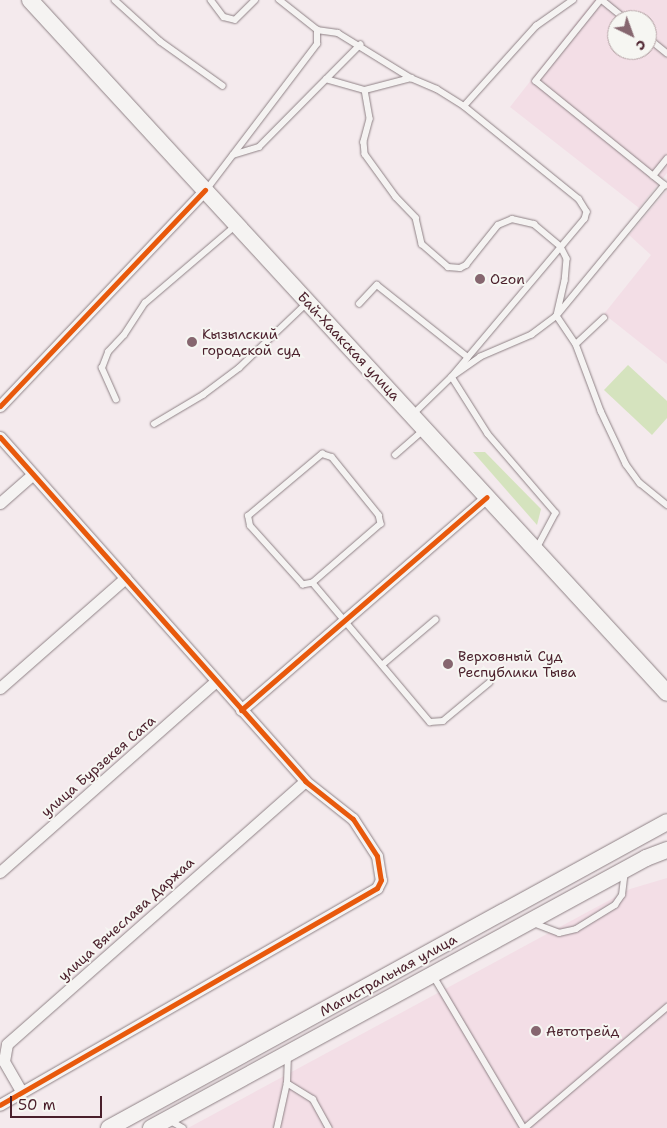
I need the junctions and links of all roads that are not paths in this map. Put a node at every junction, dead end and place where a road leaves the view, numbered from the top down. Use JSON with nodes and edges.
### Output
{"nodes":[{"id":1,"x":30,"y":0,"type":"edge"},
{"id":2,"x":115,"y":0,"type":"edge"},
{"id":3,"x":211,"y":0,"type":"edge"},
{"id":4,"x":255,"y":0,"type":"edge"},
{"id":5,"x":278,"y":0,"type":"edge"},
{"id":6,"x":573,"y":0,"type":"edge"},
{"id":7,"x":614,"y":10,"type":"edge"},
{"id":8,"x":317,"y":30,"type":"junction"},
{"id":9,"x":360,"y":45,"type":"junction"},
{"id":10,"x":657,"y":45,"type":"edge"},
{"id":11,"x":667,"y":53,"type":"edge"},
{"id":12,"x":411,"y":78,"type":"junction"},
{"id":13,"x":326,"y":79,"type":"junction"},
{"id":14,"x":223,"y":86,"type":"dead end"},
{"id":15,"x":365,"y":90,"type":"junction"},
{"id":16,"x":464,"y":106,"type":"junction"},
{"id":17,"x":233,"y":155,"type":"junction"},
{"id":18,"x":667,"y":159,"type":"edge"},
{"id":19,"x":653,"y":176,"type":"junction"},
{"id":20,"x":205,"y":190,"type":"junction"},
{"id":21,"x":237,"y":225,"type":"junction"},
{"id":22,"x":561,"y":247,"type":"junction"},
{"id":23,"x":308,"y":302,"type":"junction"},
{"id":24,"x":359,"y":304,"type":"dead end"},
{"id":25,"x":557,"y":316,"type":"junction"},
{"id":26,"x":604,"y":318,"type":"dead end"},
{"id":27,"x":576,"y":344,"type":"junction"},
{"id":28,"x":468,"y":357,"type":"junction"},
{"id":29,"x":452,"y":377,"type":"junction"},
{"id":30,"x":116,"y":400,"type":"dead end"},
{"id":31,"x":0,"y":406,"type":"edge"},
{"id":32,"x":412,"y":416,"type":"junction"},
{"id":33,"x":154,"y":424,"type":"dead end"},
{"id":34,"x":425,"y":429,"type":"junction"},
{"id":35,"x":0,"y":437,"type":"edge"},
{"id":36,"x":395,"y":455,"type":"dead end"},
{"id":37,"x":32,"y":475,"type":"junction"},
{"id":38,"x":487,"y":497,"type":"junction"},
{"id":39,"x":0,"y":503,"type":"edge"},
{"id":40,"x":667,"y":505,"type":"edge"},
{"id":41,"x":536,"y":550,"type":"junction"},
{"id":42,"x":125,"y":578,"type":"junction"},
{"id":43,"x":313,"y":583,"type":"junction"},
{"id":44,"x":344,"y":620,"type":"junction"},
{"id":45,"x":435,"y":620,"type":"dead end"},
{"id":46,"x":382,"y":665,"type":"junction"},
{"id":47,"x":215,"y":682,"type":"junction"},
{"id":48,"x":489,"y":683,"type":"dead end"},
{"id":49,"x":0,"y":688,"type":"edge"},
{"id":50,"x":666,"y":689,"type":"edge"},
{"id":51,"x":241,"y":710,"type":"junction"},
{"id":52,"x":305,"y":781,"type":"junction"},
{"id":53,"x":667,"y":822,"type":"edge"},
{"id":54,"x":667,"y":850,"type":"edge"},
{"id":55,"x":624,"y":870,"type":"junction"},
{"id":56,"x":0,"y":872,"type":"edge"},
{"id":57,"x":530,"y":921,"type":"junction"},
{"id":58,"x":432,"y":974,"type":"junction"},
{"id":59,"x":667,"y":1007,"type":"edge"},
{"id":60,"x":288,"y":1053,"type":"junction"},
{"id":61,"x":286,"y":1083,"type":"junction"},
{"id":62,"x":20,"y":1091,"type":"junction"},
{"id":63,"x":0,"y":1105,"type":"edge"},
{"id":64,"x":167,"y":1119,"type":"junction"},
{"id":65,"x":109,"y":1128,"type":"edge"},
{"id":66,"x":151,"y":1128,"type":"edge"},
{"id":67,"x":183,"y":1128,"type":"edge"},
{"id":68,"x":277,"y":1128,"type":"edge"},
{"id":69,"x":329,"y":1128,"type":"edge"},
{"id":70,"x":524,"y":1128,"type":"edge"}],
"edges":[{"from":1,"to":20,"type":"main road","name":"Бай-Хаакская улица"},
{"from":2,"to":14,"type":"lane"},
{"from":3,"to":4,"type":"lane"},
{"from":5,"to":8,"type":"lane"},
{"from":6,"to":16,"type":"lane"},
{"from":7,"to":19,"type":"lane"},
{"from":8,"to":9,"type":"lane"},
{"from":8,"to":17,"type":"lane"},
{"from":9,"to":12,"type":"lane"},
{"from":9,"to":13,"type":"lane"},
{"from":10,"to":11,"type":"lane"},
{"from":12,"to":15,"type":"lane"},
{"from":12,"to":16,"type":"lane"},
{"from":13,"to":15,"type":"lane"},
{"from":13,"to":17,"type":"lane"},
{"from":15,"to":22,"type":"lane"},
{"from":16,"to":22,"type":"lane"},
{"from":17,"to":20,"type":"lane"},
{"from":18,"to":19,"type":"lane"},
{"from":19,"to":25,"type":"lane"},
{"from":20,"to":21,"type":"main road","name":"Бай-Хаакская улица"},
{"from":20,"to":31,"type":"street"},
{"from":21,"to":23,"type":"main road","name":"Бай-Хаакская улица"},
{"from":21,"to":30,"type":"lane"},
{"from":22,"to":25,"type":"lane"},
{"from":22,"to":28,"type":"lane"},
{"from":23,"to":32,"type":"main road","name":"Бай-Хаакская улица"},
{"from":23,"to":33,"type":"lane"},
{"from":24,"to":28,"type":"lane"},
{"from":25,"to":27,"type":"lane"},
{"from":25,"to":29,"type":"lane"},
{"from":26,"to":27,"type":"lane"},
{"from":27,"to":40,"type":"lane"},
{"from":28,"to":29,"type":"lane"},
{"from":29,"to":32,"type":"lane"},
{"from":29,"to":41,"type":"lane"},
{"from":32,"to":34,"type":"main road","name":"Бай-Хаакская улица"},
{"from":34,"to":36,"type":"lane"},
{"from":34,"to":38,"type":"main road","name":"Бай-Хаакская улица"},
{"from":35,"to":37,"type":"street"},
{"from":37,"to":39,"type":"street"},
{"from":37,"to":42,"type":"street"},
{"from":38,"to":41,"type":"main road","name":"Бай-Хаакская улица"},
{"from":38,"to":44,"type":"street"},
{"from":41,"to":50,"type":"main road","name":"Бай-Хаакская улица"},
{"from":42,"to":47,"type":"street"},
{"from":42,"to":49,"type":"street"},
{"from":43,"to":43,"type":"lane"},
{"from":43,"to":44,"type":"lane"},
{"from":44,"to":46,"type":"lane"},
{"from":44,"to":51,"type":"street"},
{"from":45,"to":46,"type":"lane"},
{"from":46,"to":48,"type":"lane"},
{"from":47,"to":51,"type":"street"},
{"from":47,"to":56,"type":"street","name":"улица Бурзекея Сата"},
{"from":51,"to":52,"type":"street"},
{"from":52,"to":62,"type":"street","name":"улица Вячеслава Даржаа"},
{"from":52,"to":62,"type":"street"},
{"from":53,"to":65,"type":"main road","name":"Магистральная улица"},
{"from":54,"to":55,"type":"main road","name":"Магистральная улица"},
{"from":55,"to":57,"type":"main road","name":"Магистральная улица"},
{"from":55,"to":57,"type":"lane"},
{"from":57,"to":58,"type":"main road","name":"Магистральная улица"},
{"from":58,"to":60,"type":"main road","name":"Магистральная улица"},
{"from":58,"to":70,"type":"lane"},
{"from":59,"to":70,"type":"lane"},
{"from":60,"to":61,"type":"lane"},
{"from":60,"to":64,"type":"main road","name":"Магистральная улица"},
{"from":61,"to":68,"type":"lane"},
{"from":61,"to":69,"type":"lane"},
{"from":62,"to":63,"type":"street"},
{"from":64,"to":66,"type":"main road","name":"Магистральная улица"},
{"from":64,"to":67,"type":"lane"}]}
